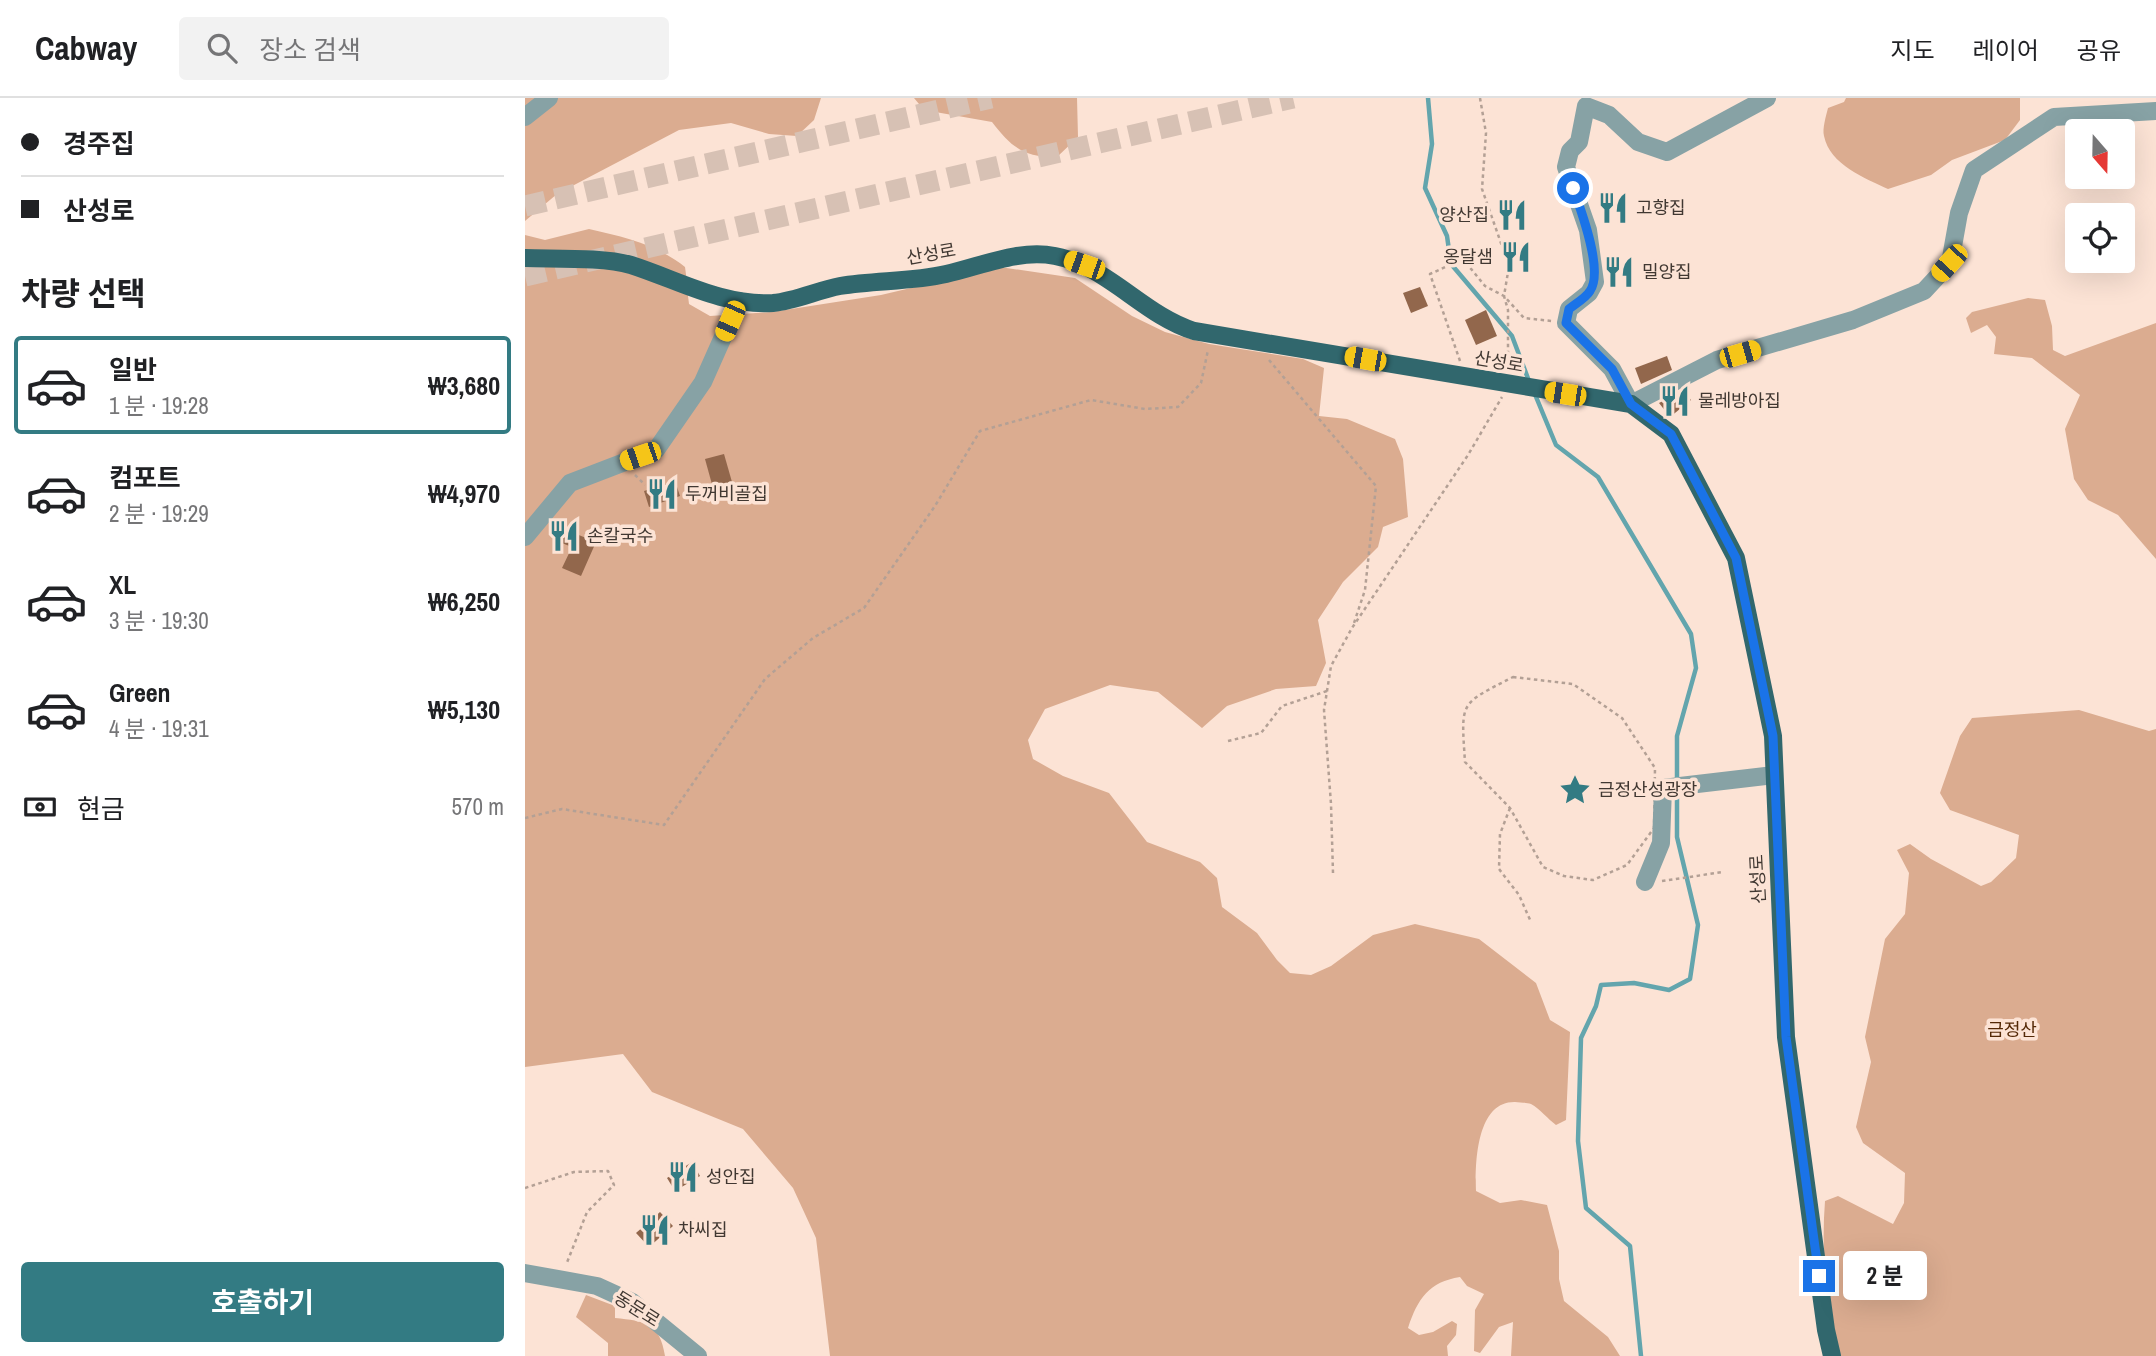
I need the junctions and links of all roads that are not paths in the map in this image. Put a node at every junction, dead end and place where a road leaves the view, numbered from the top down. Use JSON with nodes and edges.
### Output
{"nodes":[{"id":1,"x":548,"y":98,"type":"edge"},
{"id":2,"x":1767,"y":98,"type":"edge"},
{"id":3,"x":1586,"y":102,"type":"edge"},
{"id":4,"x":2156,"y":111,"type":"edge"},
{"id":5,"x":525,"y":117,"type":"edge"},
{"id":6,"x":525,"y":258,"type":"edge"},
{"id":7,"x":739,"y":301,"type":"junction"},
{"id":8,"x":1631,"y":404,"type":"junction"},
{"id":9,"x":525,"y":537,"type":"edge"},
{"id":10,"x":1774,"y":775,"type":"junction"},
{"id":11,"x":1645,"y":882,"type":"dead end"},
{"id":12,"x":525,"y":1273,"type":"edge"},
{"id":13,"x":698,"y":1356,"type":"edge"},
{"id":14,"x":1832,"y":1356,"type":"edge"}],
"edges":[{"from":1,"to":5,"type":"street"},
{"from":2,"to":3,"type":"street"},
{"from":3,"to":8,"type":"street"},
{"from":4,"to":8,"type":"street"},
{"from":6,"to":7,"type":"main road","name":"산성로"},
{"from":7,"to":8,"type":"main road","name":"산성로"},
{"from":7,"to":9,"type":"street"},
{"from":8,"to":10,"type":"main road","name":"산성로"},
{"from":10,"to":11,"type":"street"},
{"from":10,"to":14,"type":"main road","name":"산성로"},
{"from":12,"to":13,"type":"street","name":"동문로"}]}
